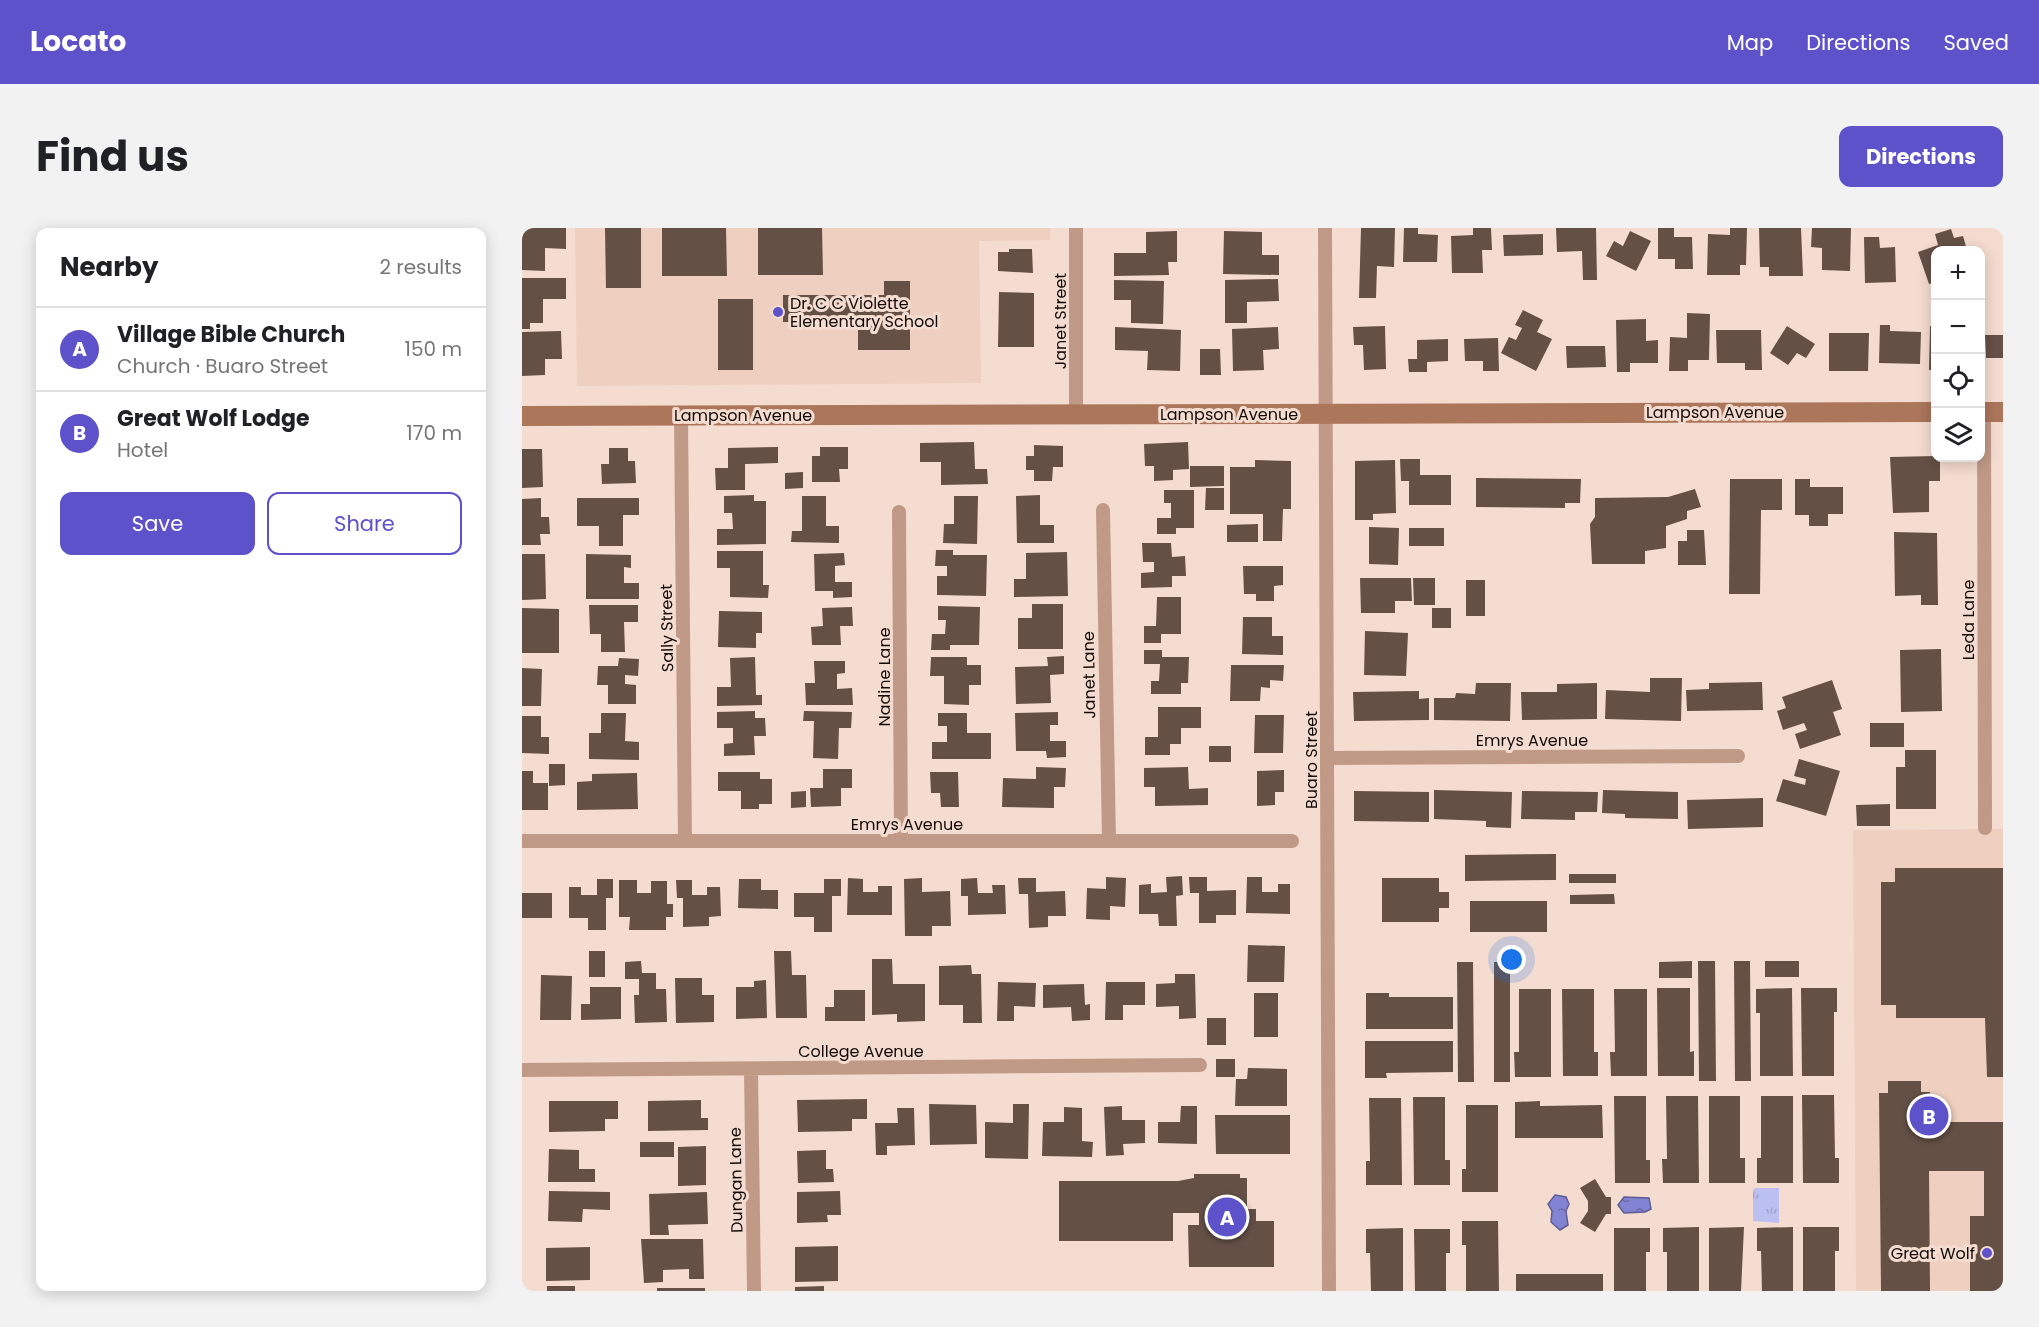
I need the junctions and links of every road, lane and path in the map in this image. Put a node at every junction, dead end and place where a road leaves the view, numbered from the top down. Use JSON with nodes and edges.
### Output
{"nodes":[{"id":1,"x":1076,"y":228,"type":"edge"},
{"id":2,"x":1325,"y":228,"type":"edge"},
{"id":3,"x":1931,"y":412,"type":"edge"},
{"id":4,"x":1989,"y":412,"type":"edge"},
{"id":5,"x":1076,"y":414,"type":"junction"},
{"id":6,"x":1326,"y":414,"type":"junction"},
{"id":7,"x":681,"y":415,"type":"junction"},
{"id":8,"x":522,"y":416,"type":"edge"},
{"id":9,"x":1103,"y":510,"type":"dead end"},
{"id":10,"x":899,"y":512,"type":"dead end"},
{"id":11,"x":1738,"y":756,"type":"dead end"},
{"id":12,"x":1327,"y":758,"type":"junction"},
{"id":13,"x":1985,"y":828,"type":"dead end"},
{"id":14,"x":1108,"y":840,"type":"junction"},
{"id":15,"x":522,"y":841,"type":"edge"},
{"id":16,"x":685,"y":841,"type":"junction"},
{"id":17,"x":901,"y":841,"type":"junction"},
{"id":18,"x":1292,"y":841,"type":"dead end"},
{"id":19,"x":1200,"y":1065,"type":"dead end"},
{"id":20,"x":752,"y":1069,"type":"junction"},
{"id":21,"x":522,"y":1070,"type":"edge"},
{"id":22,"x":754,"y":1291,"type":"edge"},
{"id":23,"x":1329,"y":1291,"type":"edge"}],
"edges":[{"from":1,"to":5,"type":"street","name":"Janet Street"},
{"from":2,"to":6,"type":"street","name":"Buaro Street"},
{"from":3,"to":6,"type":"street","name":"Lampson Avenue"},
{"from":4,"to":13,"type":"street","name":"Leda Lane"},
{"from":5,"to":6,"type":"street","name":"Lampson Avenue"},
{"from":5,"to":7,"type":"street","name":"Lampson Avenue"},
{"from":6,"to":12,"type":"street","name":"Buaro Street"},
{"from":7,"to":8,"type":"street","name":"Lampson Avenue"},
{"from":7,"to":16,"type":"street","name":"Sally Street"},
{"from":9,"to":14,"type":"street","name":"Janet Lane"},
{"from":10,"to":17,"type":"street","name":"Nadine Lane"},
{"from":11,"to":12,"type":"street","name":"Emrys Avenue"},
{"from":12,"to":23,"type":"street","name":"Buaro Street"},
{"from":14,"to":17,"type":"street","name":"Emrys Avenue"},
{"from":14,"to":18,"type":"street","name":"Emrys Avenue"},
{"from":15,"to":16,"type":"street","name":"Emrys Avenue"},
{"from":16,"to":17,"type":"street","name":"Emrys Avenue"},
{"from":19,"to":20,"type":"street","name":"College Avenue"},
{"from":20,"to":21,"type":"street","name":"College Avenue"},
{"from":20,"to":22,"type":"street","name":"Dungan Lane"}]}
